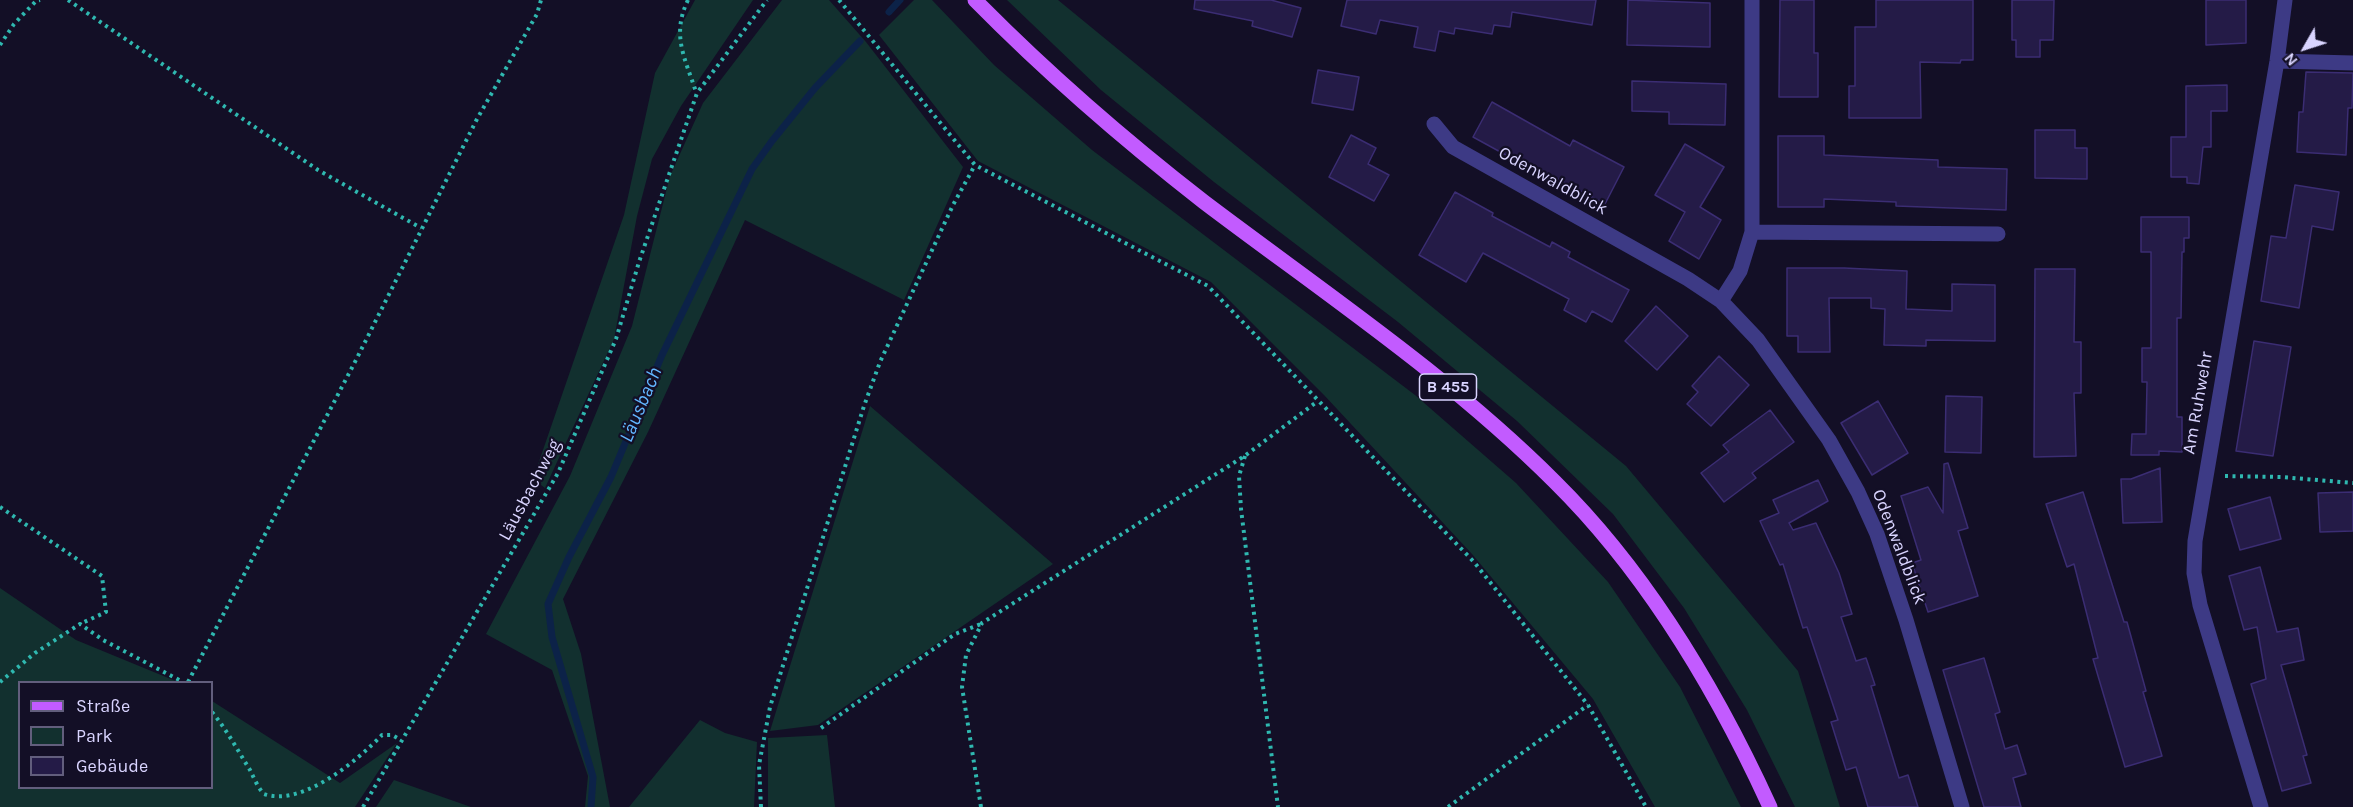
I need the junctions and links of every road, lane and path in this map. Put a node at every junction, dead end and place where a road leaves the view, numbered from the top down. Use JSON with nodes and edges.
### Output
{"nodes":[{"id":1,"x":40,"y":0,"type":"edge"},
{"id":2,"x":68,"y":0,"type":"edge"},
{"id":3,"x":541,"y":0,"type":"edge"},
{"id":4,"x":688,"y":0,"type":"edge"},
{"id":5,"x":767,"y":0,"type":"edge"},
{"id":6,"x":839,"y":0,"type":"edge"},
{"id":7,"x":975,"y":0,"type":"edge"},
{"id":8,"x":1752,"y":0,"type":"edge"},
{"id":9,"x":2285,"y":0,"type":"edge"},
{"id":10,"x":0,"y":45,"type":"edge"},
{"id":11,"x":2277,"y":61,"type":"junction"},
{"id":12,"x":2353,"y":63,"type":"edge"},
{"id":13,"x":697,"y":93,"type":"junction"},
{"id":14,"x":1434,"y":124,"type":"dead end"},
{"id":15,"x":975,"y":165,"type":"junction"},
{"id":16,"x":421,"y":228,"type":"junction"},
{"id":17,"x":1752,"y":232,"type":"junction"},
{"id":18,"x":1998,"y":234,"type":"dead end"},
{"id":19,"x":1721,"y":301,"type":"junction"},
{"id":20,"x":1318,"y":401,"type":"junction"},
{"id":21,"x":1246,"y":455,"type":"junction"},
{"id":22,"x":2205,"y":475,"type":"junction"},
{"id":23,"x":2353,"y":483,"type":"edge"},
{"id":24,"x":0,"y":507,"type":"edge"},
{"id":25,"x":982,"y":623,"type":"junction"},
{"id":26,"x":80,"y":624,"type":"junction"},
{"id":27,"x":181,"y":681,"type":"edge"},
{"id":28,"x":189,"y":681,"type":"edge"},
{"id":29,"x":0,"y":682,"type":"edge"},
{"id":30,"x":1588,"y":705,"type":"junction"},
{"id":31,"x":213,"y":713,"type":"edge"},
{"id":32,"x":821,"y":728,"type":"dead end"},
{"id":33,"x":401,"y":740,"type":"junction"},
{"id":34,"x":344,"y":775,"type":"dead end"},
{"id":35,"x":272,"y":800,"type":"dead end"},
{"id":36,"x":363,"y":806,"type":"edge"},
{"id":37,"x":761,"y":807,"type":"edge"},
{"id":38,"x":981,"y":807,"type":"edge"},
{"id":39,"x":1278,"y":807,"type":"edge"},
{"id":40,"x":1448,"y":807,"type":"edge"},
{"id":41,"x":1646,"y":807,"type":"edge"},
{"id":42,"x":1770,"y":807,"type":"edge"},
{"id":43,"x":1962,"y":807,"type":"edge"},
{"id":44,"x":2261,"y":807,"type":"edge"}],
"edges":[{"from":1,"to":10,"type":"path"},
{"from":2,"to":16,"type":"path"},
{"from":3,"to":16,"type":"path"},
{"from":4,"to":13,"type":"path"},
{"from":5,"to":13,"type":"path","name":"Läusbachweg"},
{"from":6,"to":15,"type":"path"},
{"from":7,"to":42,"type":"main road","number":"B 455"},
{"from":8,"to":17,"type":"street"},
{"from":9,"to":11,"type":"street","name":"Am Ruhwehr"},
{"from":11,"to":12,"type":"street"},
{"from":11,"to":22,"type":"street","name":"Am Ruhwehr"},
{"from":13,"to":33,"type":"path","name":"Läusbachweg"},
{"from":14,"to":19,"type":"street","name":"Odenwaldblick"},
{"from":15,"to":20,"type":"path"},
{"from":15,"to":37,"type":"path"},
{"from":16,"to":28,"type":"path"},
{"from":17,"to":18,"type":"street"},
{"from":17,"to":19,"type":"street"},
{"from":19,"to":43,"type":"street","name":"Odenwaldblick"},
{"from":20,"to":21,"type":"path"},
{"from":20,"to":30,"type":"path"},
{"from":21,"to":25,"type":"path"},
{"from":21,"to":39,"type":"path"},
{"from":22,"to":23,"type":"path"},
{"from":22,"to":44,"type":"street","name":"Am Ruhwehr"},
{"from":24,"to":26,"type":"path"},
{"from":25,"to":32,"type":"path"},
{"from":25,"to":38,"type":"path"},
{"from":26,"to":27,"type":"path"},
{"from":26,"to":29,"type":"path"},
{"from":30,"to":40,"type":"path"},
{"from":30,"to":41,"type":"path"},
{"from":31,"to":35,"type":"path"},
{"from":33,"to":34,"type":"path"},
{"from":33,"to":36,"type":"path","name":"Läusbachweg"}]}
